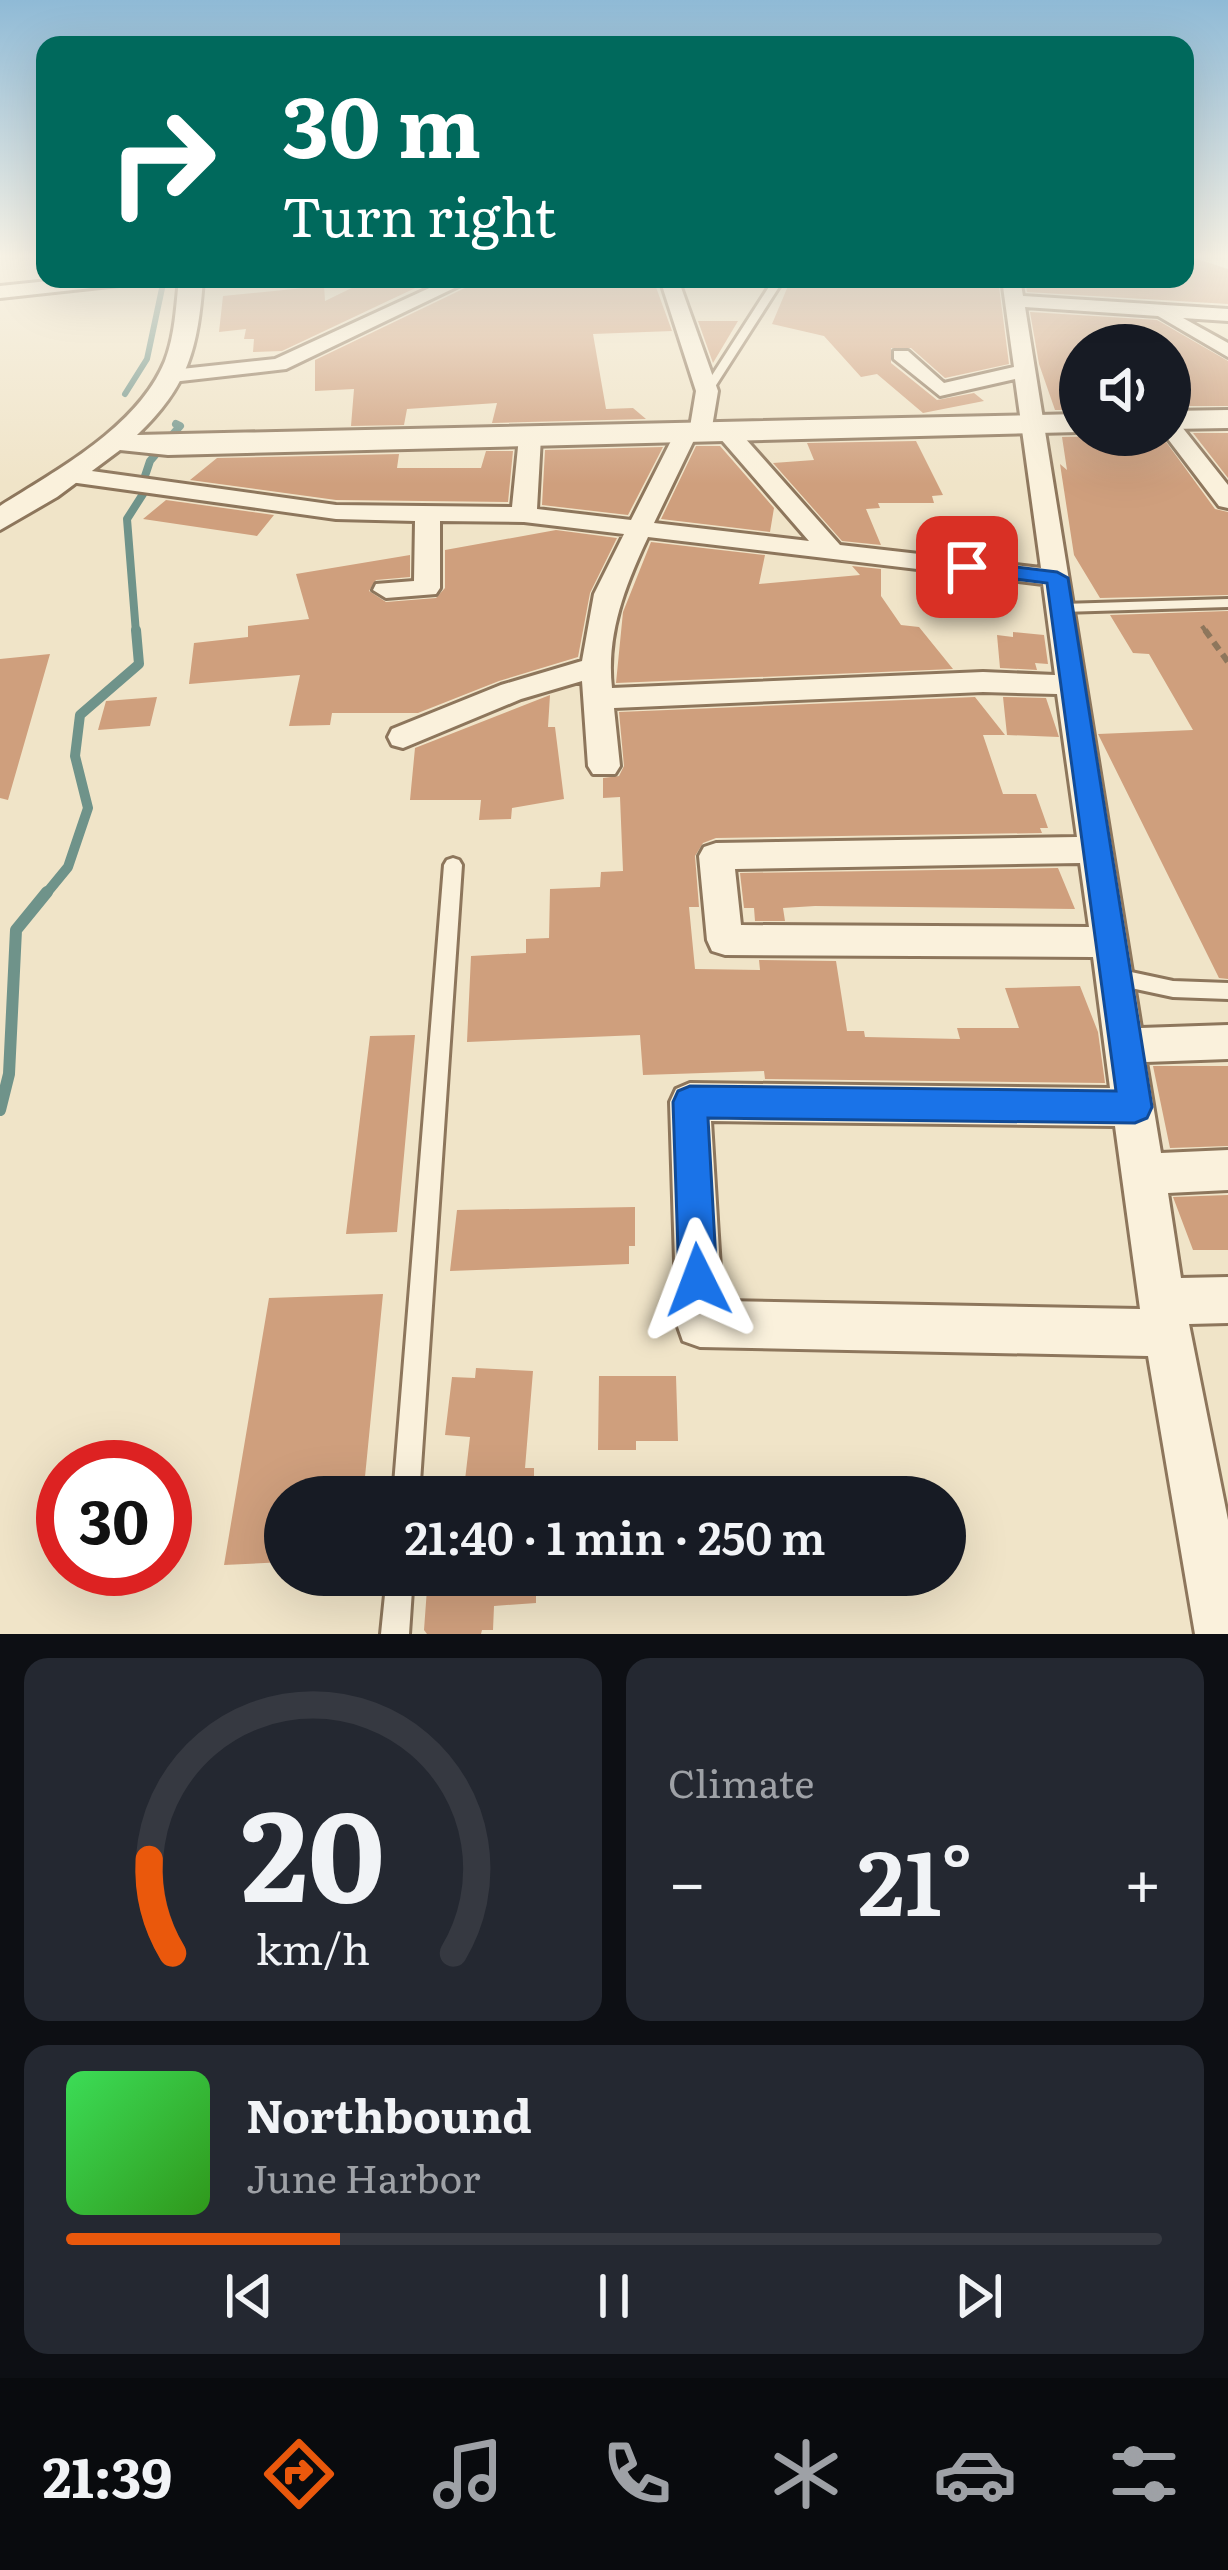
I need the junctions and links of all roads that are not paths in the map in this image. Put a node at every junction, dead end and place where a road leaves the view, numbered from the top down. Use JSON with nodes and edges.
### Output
{"nodes":[{"id":1,"x":185,"y":331,"type":"edge"},
{"id":2,"x":351,"y":331,"type":"edge"},
{"id":3,"x":687,"y":331,"type":"edge"},
{"id":4,"x":745,"y":331,"type":"edge"},
{"id":5,"x":1020,"y":331,"type":"edge"},
{"id":6,"x":1193,"y":331,"type":"edge"},
{"id":7,"x":1228,"y":351,"type":"edge"},
{"id":8,"x":901,"y":356,"type":"dead end"},
{"id":9,"x":1026,"y":370,"type":"junction"},
{"id":10,"x":172,"y":376,"type":"junction"},
{"id":11,"x":707,"y":391,"type":"junction"},
{"id":12,"x":1228,"y":419,"type":"edge"},
{"id":13,"x":1191,"y":422,"type":"edge"},
{"id":14,"x":1059,"y":423,"type":"edge"},
{"id":15,"x":1035,"y":424,"type":"junction"},
{"id":16,"x":704,"y":433,"type":"junction"},
{"id":17,"x":530,"y":437,"type":"junction"},
{"id":18,"x":112,"y":441,"type":"junction"},
{"id":19,"x":1191,"y":452,"type":"edge"},
{"id":20,"x":70,"y":475,"type":"junction"},
{"id":21,"x":1228,"y":501,"type":"edge"},
{"id":22,"x":428,"y":515,"type":"junction"},
{"id":23,"x":524,"y":515,"type":"junction"},
{"id":24,"x":0,"y":520,"type":"edge"},
{"id":25,"x":636,"y":528,"type":"junction"},
{"id":26,"x":832,"y":551,"type":"junction"},
{"id":27,"x":386,"y":590,"type":"dead end"},
{"id":28,"x":1059,"y":593,"type":"junction"},
{"id":29,"x":1228,"y":603,"type":"edge"},
{"id":30,"x":595,"y":667,"type":"junction"},
{"id":31,"x":1073,"y":685,"type":"junction"},
{"id":32,"x":598,"y":699,"type":"junction"},
{"id":33,"x":403,"y":737,"type":"dead end"},
{"id":34,"x":604,"y":766,"type":"dead end"},
{"id":35,"x":1097,"y":850,"type":"junction"},
{"id":36,"x":453,"y":865,"type":"dead end"},
{"id":37,"x":1113,"y":959,"type":"junction"},
{"id":38,"x":1228,"y":992,"type":"edge"},
{"id":39,"x":1228,"y":1042,"type":"edge"},
{"id":40,"x":1126,"y":1046,"type":"junction"},
{"id":41,"x":1135,"y":1107,"type":"junction"},
{"id":42,"x":1228,"y":1170,"type":"edge"},
{"id":43,"x":1144,"y":1174,"type":"junction"},
{"id":44,"x":1228,"y":1300,"type":"edge"},
{"id":45,"x":1165,"y":1318,"type":"junction"},
{"id":46,"x":408,"y":1476,"type":"edge"},
{"id":47,"x":398,"y":1596,"type":"edge"},
{"id":48,"x":395,"y":1634,"type":"edge"},
{"id":49,"x":1222,"y":1634,"type":"edge"}],
"edges":[{"from":1,"to":10,"type":"street"},
{"from":2,"to":10,"type":"street"},
{"from":3,"to":11,"type":"street"},
{"from":4,"to":11,"type":"lane"},
{"from":5,"to":9,"type":"street"},
{"from":6,"to":7,"type":"street"},
{"from":8,"to":9,"type":"street"},
{"from":9,"to":15,"type":"street"},
{"from":10,"to":18,"type":"street"},
{"from":11,"to":16,"type":"street"},
{"from":12,"to":13,"type":"street"},
{"from":14,"to":15,"type":"street"},
{"from":15,"to":16,"type":"street"},
{"from":15,"to":28,"type":"street"},
{"from":16,"to":17,"type":"street"},
{"from":16,"to":25,"type":"street"},
{"from":16,"to":26,"type":"street"},
{"from":17,"to":18,"type":"street"},
{"from":17,"to":23,"type":"street"},
{"from":18,"to":20,"type":"street"},
{"from":19,"to":21,"type":"street"},
{"from":20,"to":22,"type":"street"},
{"from":20,"to":24,"type":"street"},
{"from":22,"to":23,"type":"street"},
{"from":22,"to":27,"type":"street"},
{"from":23,"to":25,"type":"street"},
{"from":25,"to":26,"type":"street"},
{"from":25,"to":30,"type":"street"},
{"from":26,"to":28,"type":"street"},
{"from":28,"to":29,"type":"lane"},
{"from":28,"to":31,"type":"street"},
{"from":30,"to":32,"type":"street"},
{"from":30,"to":33,"type":"street"},
{"from":31,"to":32,"type":"street"},
{"from":31,"to":35,"type":"street"},
{"from":32,"to":34,"type":"street"},
{"from":35,"to":37,"type":"street"},
{"from":35,"to":37,"type":"street"},
{"from":36,"to":46,"type":"lane"},
{"from":37,"to":38,"type":"lane"},
{"from":37,"to":40,"type":"street"},
{"from":39,"to":40,"type":"street"},
{"from":40,"to":41,"type":"street"},
{"from":41,"to":43,"type":"street"},
{"from":41,"to":45,"type":"street"},
{"from":42,"to":43,"type":"street"},
{"from":43,"to":45,"type":"street"},
{"from":44,"to":45,"type":"street"},
{"from":45,"to":49,"type":"street"},
{"from":47,"to":48,"type":"lane"}]}
